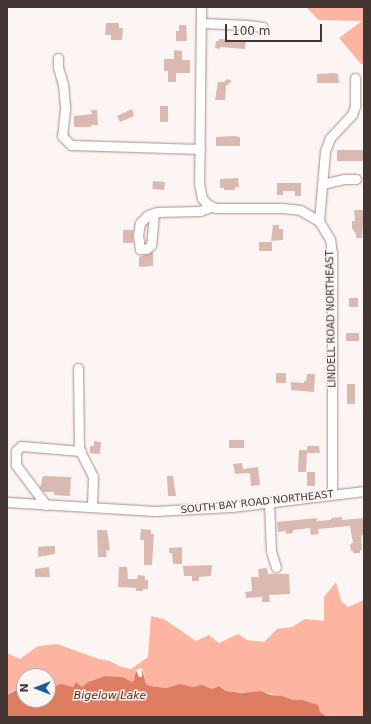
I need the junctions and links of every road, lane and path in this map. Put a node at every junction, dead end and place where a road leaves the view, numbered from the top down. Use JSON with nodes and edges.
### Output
{"nodes":[{"id":1,"x":201,"y":7,"type":"edge"},
{"id":2,"x":201,"y":23,"type":"junction"},
{"id":3,"x":263,"y":27,"type":"dead end"},
{"id":4,"x":58,"y":58,"type":"dead end"},
{"id":5,"x":355,"y":78,"type":"dead end"},
{"id":6,"x":200,"y":149,"type":"junction"},
{"id":7,"x":356,"y":178,"type":"dead end"},
{"id":8,"x":322,"y":184,"type":"junction"},
{"id":9,"x":211,"y":207,"type":"junction"},
{"id":10,"x":154,"y":213,"type":"dead end"},
{"id":11,"x":320,"y":221,"type":"junction"},
{"id":12,"x":78,"y":368,"type":"dead end"},
{"id":13,"x":80,"y":451,"type":"junction"},
{"id":14,"x":364,"y":491,"type":"edge"},
{"id":15,"x":332,"y":494,"type":"junction"},
{"id":16,"x":7,"y":502,"type":"edge"},
{"id":17,"x":269,"y":502,"type":"junction"},
{"id":18,"x":46,"y":505,"type":"junction"},
{"id":19,"x":92,"y":507,"type":"junction"},
{"id":20,"x":276,"y":567,"type":"dead end"}],
"edges":[{"from":1,"to":2,"type":"street"},
{"from":2,"to":3,"type":"street"},
{"from":2,"to":6,"type":"street"},
{"from":4,"to":6,"type":"street"},
{"from":5,"to":8,"type":"street"},
{"from":6,"to":9,"type":"street"},
{"from":7,"to":8,"type":"street"},
{"from":8,"to":11,"type":"street"},
{"from":9,"to":10,"type":"street"},
{"from":9,"to":11,"type":"street"},
{"from":11,"to":15,"type":"street","name":"LINDELL ROAD NORTHEAST"},
{"from":12,"to":13,"type":"street"},
{"from":13,"to":18,"type":"street"},
{"from":13,"to":19,"type":"street"},
{"from":14,"to":15,"type":"street","name":"SOUTH BAY ROAD NORTHEAST"},
{"from":15,"to":17,"type":"street","name":"SOUTH BAY ROAD NORTHEAST"},
{"from":16,"to":18,"type":"street","name":"SOUTH BAY ROAD NORTHEAST"},
{"from":17,"to":19,"type":"street","name":"SOUTH BAY ROAD NORTHEAST"},
{"from":17,"to":20,"type":"street"},
{"from":18,"to":19,"type":"street","name":"SOUTH BAY ROAD NORTHEAST"}]}
